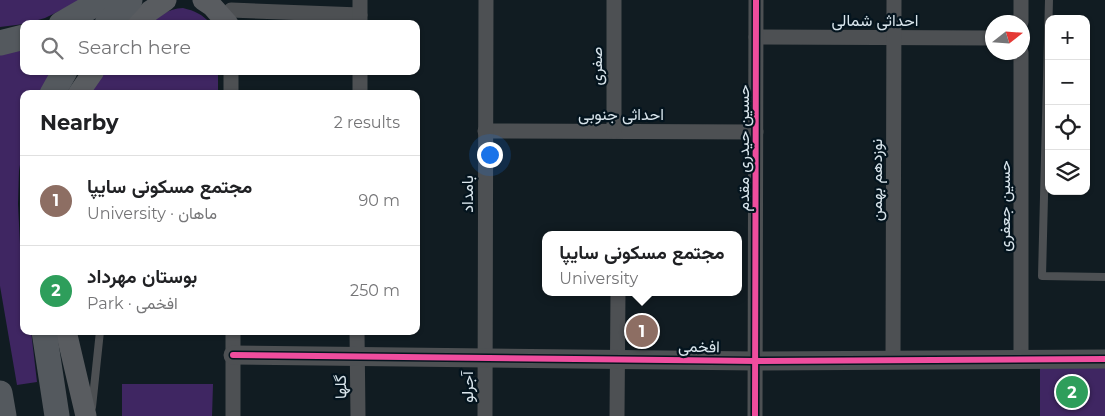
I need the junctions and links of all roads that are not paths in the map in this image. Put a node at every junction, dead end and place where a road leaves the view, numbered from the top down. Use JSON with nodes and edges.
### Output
{"nodes":[{"id":1,"x":103,"y":0,"type":"edge"},
{"id":2,"x":130,"y":0,"type":"edge"},
{"id":3,"x":166,"y":0,"type":"edge"},
{"id":4,"x":203,"y":0,"type":"edge"},
{"id":5,"x":486,"y":0,"type":"edge"},
{"id":6,"x":614,"y":0,"type":"edge"},
{"id":7,"x":756,"y":0,"type":"edge"},
{"id":8,"x":894,"y":0,"type":"edge"},
{"id":9,"x":1021,"y":0,"type":"edge"},
{"id":10,"x":1049,"y":0,"type":"edge"},
{"id":11,"x":360,"y":13,"type":"edge"},
{"id":12,"x":231,"y":14,"type":"edge"},
{"id":13,"x":1021,"y":15,"type":"edge"},
{"id":14,"x":68,"y":20,"type":"edge"},
{"id":15,"x":111,"y":20,"type":"edge"},
{"id":16,"x":141,"y":20,"type":"edge"},
{"id":17,"x":756,"y":37,"type":"junction"},
{"id":18,"x":894,"y":38,"type":"junction"},
{"id":19,"x":985,"y":38,"type":"edge"},
{"id":20,"x":1021,"y":60,"type":"edge"},
{"id":21,"x":63,"y":75,"type":"edge"},
{"id":22,"x":91,"y":75,"type":"edge"},
{"id":23,"x":231,"y":75,"type":"edge"},
{"id":24,"x":360,"y":75,"type":"edge"},
{"id":25,"x":54,"y":90,"type":"edge"},
{"id":26,"x":81,"y":90,"type":"edge"},
{"id":27,"x":231,"y":90,"type":"edge"},
{"id":28,"x":360,"y":90,"type":"edge"},
{"id":29,"x":485,"y":131,"type":"junction"},
{"id":30,"x":614,"y":131,"type":"junction"},
{"id":31,"x":756,"y":132,"type":"junction"},
{"id":32,"x":1105,"y":277,"type":"edge"},
{"id":33,"x":618,"y":296,"type":"edge"},
{"id":34,"x":45,"y":335,"type":"edge"},
{"id":35,"x":67,"y":335,"type":"edge"},
{"id":36,"x":100,"y":335,"type":"edge"},
{"id":37,"x":233,"y":335,"type":"edge"},
{"id":38,"x":357,"y":335,"type":"edge"},
{"id":39,"x":233,"y":355,"type":"junction"},
{"id":40,"x":357,"y":356,"type":"junction"},
{"id":41,"x":484,"y":358,"type":"junction"},
{"id":42,"x":617,"y":359,"type":"junction"},
{"id":43,"x":1105,"y":359,"type":"edge"},
{"id":44,"x":756,"y":360,"type":"junction"},
{"id":45,"x":1021,"y":360,"type":"junction"},
{"id":46,"x":893,"y":361,"type":"junction"},
{"id":47,"x":0,"y":393,"type":"edge"},
{"id":48,"x":4,"y":416,"type":"edge"},
{"id":49,"x":57,"y":416,"type":"edge"},
{"id":50,"x":86,"y":416,"type":"edge"},
{"id":51,"x":90,"y":416,"type":"edge"},
{"id":52,"x":233,"y":416,"type":"edge"},
{"id":53,"x":358,"y":416,"type":"edge"},
{"id":54,"x":485,"y":416,"type":"edge"},
{"id":55,"x":616,"y":416,"type":"edge"},
{"id":56,"x":755,"y":416,"type":"edge"}],
"edges":[{"from":1,"to":14,"type":"highway"},
{"from":2,"to":15,"type":"highway"},
{"from":3,"to":16,"type":"main road"},
{"from":4,"to":12,"type":"main road"},
{"from":5,"to":29,"type":"street","name":"بامداد"},
{"from":6,"to":30,"type":"street","name":"صفری"},
{"from":7,"to":17,"type":"street","name":"حسین حیدری مقدم"},
{"from":8,"to":18,"type":"street","name":"نوزدهم بهمن"},
{"from":9,"to":13,"type":"street"},
{"from":10,"to":32,"type":"lane"},
{"from":11,"to":12,"type":"street"},
{"from":17,"to":18,"type":"street","name":"احداثی شمالی"},
{"from":17,"to":31,"type":"street","name":"حسین حیدری مقدم"},
{"from":18,"to":19,"type":"street","name":"احداثی شمالی"},
{"from":18,"to":46,"type":"street","name":"نوزدهم بهمن"},
{"from":20,"to":45,"type":"street","name":"حسین جعفری"},
{"from":21,"to":25,"type":"highway"},
{"from":22,"to":26,"type":"main road"},
{"from":23,"to":27,"type":"street"},
{"from":24,"to":28,"type":"street"},
{"from":29,"to":30,"type":"street","name":"احداثی جنوبی"},
{"from":29,"to":41,"type":"street","name":"بامداد"},
{"from":30,"to":31,"type":"street","name":"احداثی جنوبی"},
{"from":31,"to":44,"type":"street","name":"حسین حیدری مقدم"},
{"from":33,"to":42,"type":"street"},
{"from":34,"to":49,"type":"highway"},
{"from":35,"to":50,"type":"main road"},
{"from":36,"to":51,"type":"lane"},
{"from":37,"to":39,"type":"street"},
{"from":38,"to":40,"type":"street","name":"گلها"},
{"from":39,"to":40,"type":"street","name":"افخمی"},
{"from":39,"to":52,"type":"street"},
{"from":40,"to":41,"type":"street","name":"افخمی"},
{"from":40,"to":53,"type":"street","name":"گلها"},
{"from":41,"to":42,"type":"street","name":"افخمی"},
{"from":41,"to":54,"type":"street","name":"آجرلو"},
{"from":42,"to":44,"type":"street","name":"افخمی"},
{"from":42,"to":55,"type":"street"},
{"from":43,"to":45,"type":"street","name":"افخمی"},
{"from":44,"to":46,"type":"street","name":"افخمی"},
{"from":44,"to":56,"type":"street","name":"حسین حیدری مقدم"},
{"from":45,"to":46,"type":"street","name":"افخمی"},
{"from":47,"to":48,"type":"highway"}]}
